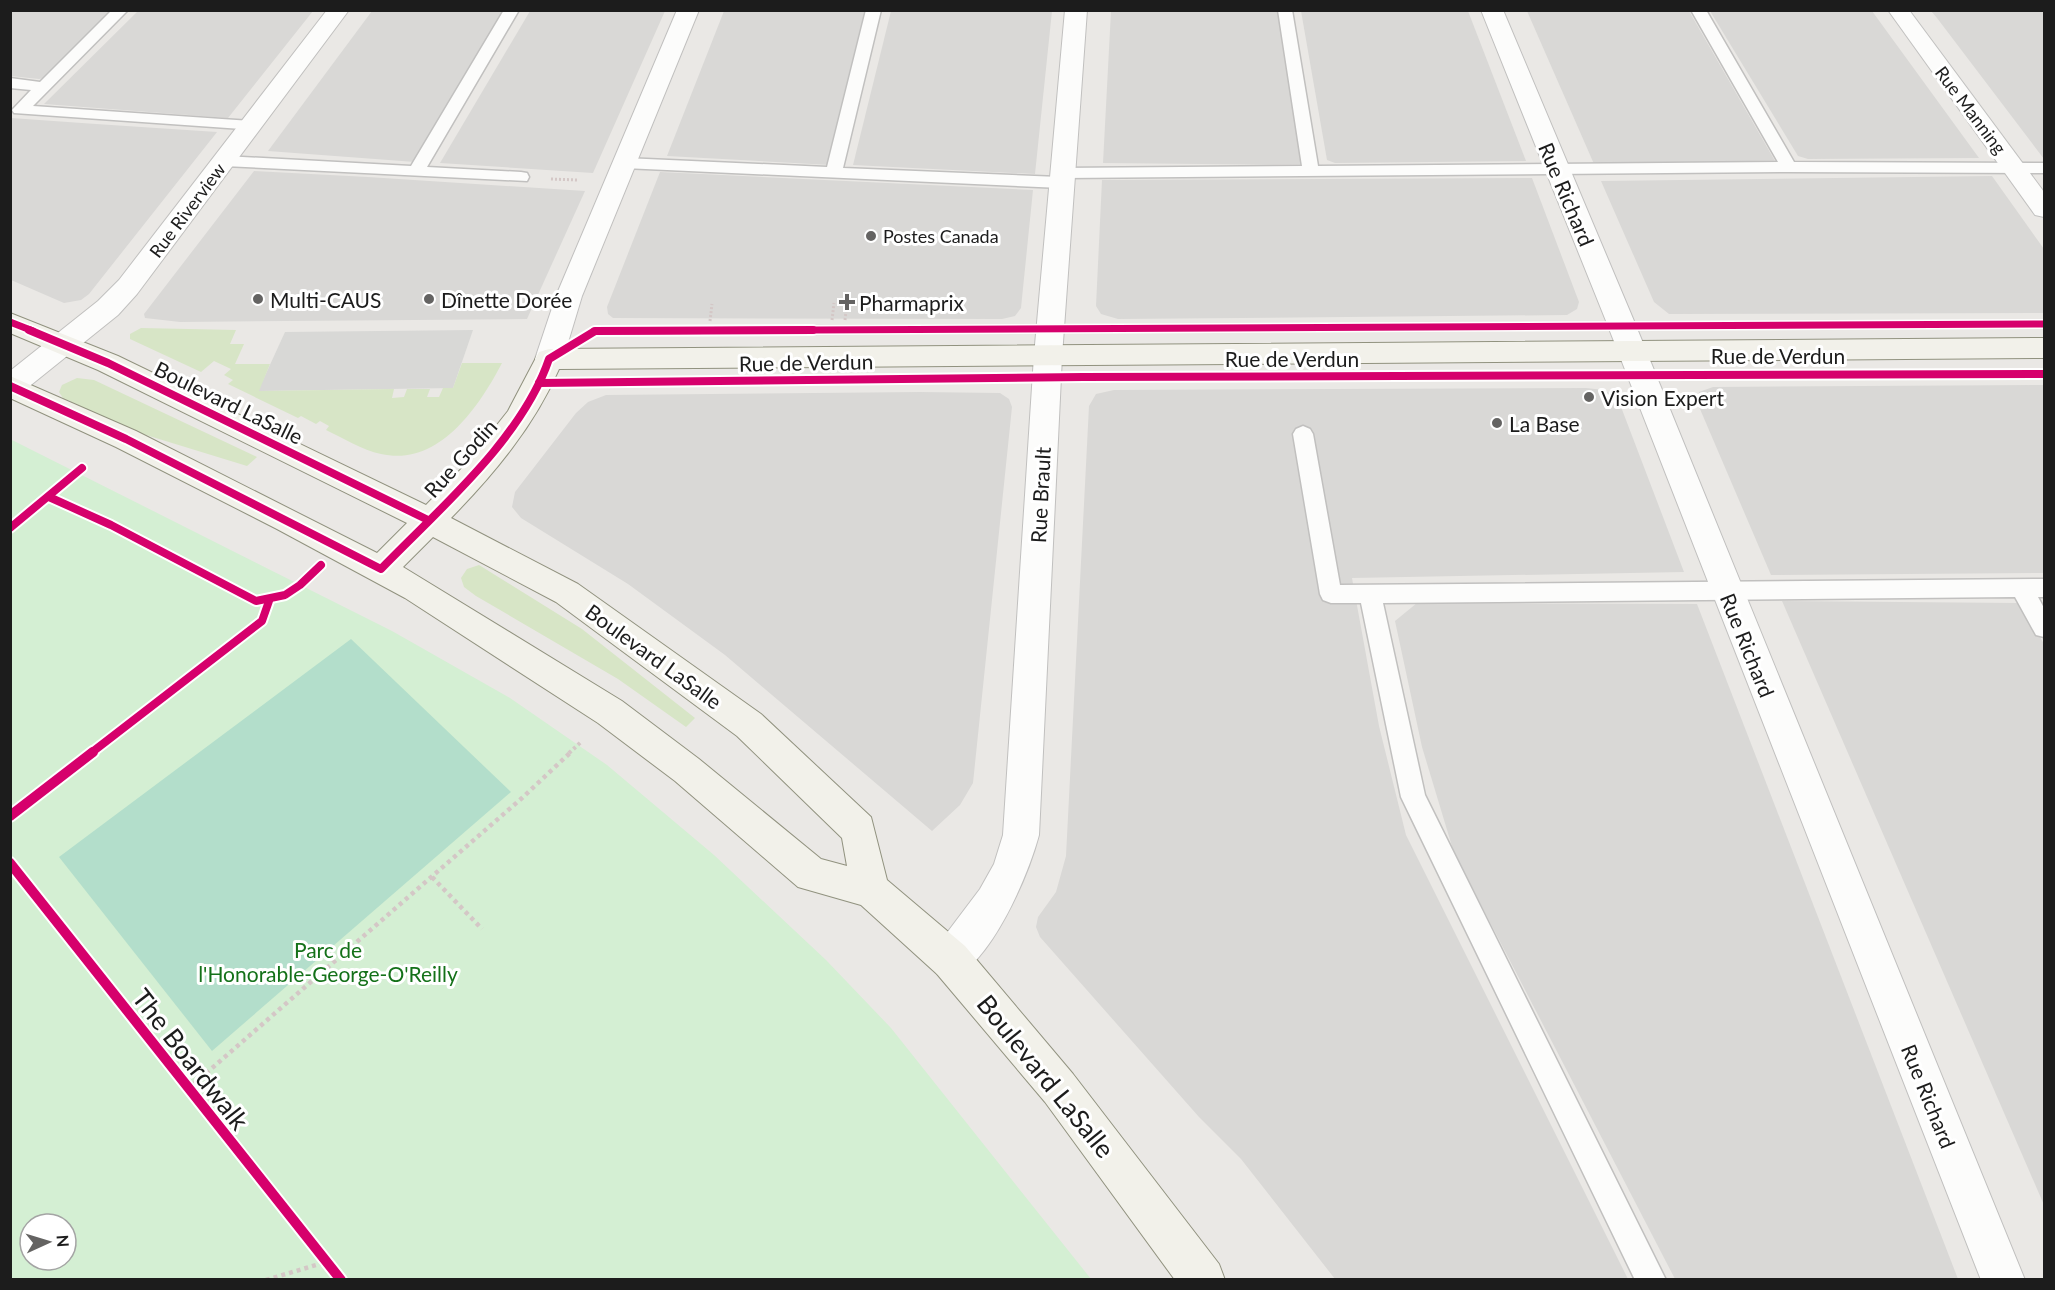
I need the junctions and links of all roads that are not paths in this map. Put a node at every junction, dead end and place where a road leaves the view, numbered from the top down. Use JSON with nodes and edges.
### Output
{"nodes":[{"id":1,"x":121,"y":10,"type":"edge"},
{"id":2,"x":339,"y":10,"type":"edge"},
{"id":3,"x":512,"y":10,"type":"edge"},
{"id":4,"x":688,"y":10,"type":"edge"},
{"id":5,"x":874,"y":10,"type":"edge"},
{"id":6,"x":1076,"y":10,"type":"edge"},
{"id":7,"x":1285,"y":10,"type":"edge"},
{"id":8,"x":1492,"y":10,"type":"edge"},
{"id":9,"x":1698,"y":10,"type":"edge"},
{"id":10,"x":1898,"y":10,"type":"edge"},
{"id":11,"x":10,"y":83,"type":"edge"},
{"id":12,"x":44,"y":87,"type":"junction"},
{"id":13,"x":251,"y":126,"type":"junction"},
{"id":14,"x":224,"y":161,"type":"junction"},
{"id":15,"x":624,"y":163,"type":"junction"},
{"id":16,"x":1789,"y":167,"type":"junction"},
{"id":17,"x":2015,"y":168,"type":"junction"},
{"id":18,"x":2044,"y":168,"type":"edge"},
{"id":19,"x":1557,"y":169,"type":"junction"},
{"id":20,"x":416,"y":171,"type":"junction"},
{"id":21,"x":834,"y":171,"type":"junction"},
{"id":22,"x":1311,"y":172,"type":"junction"},
{"id":23,"x":521,"y":177,"type":"dead end"},
{"id":24,"x":1061,"y":178,"type":"junction"},
{"id":25,"x":2044,"y":209,"type":"edge"},
{"id":26,"x":10,"y":322,"type":"edge"},
{"id":27,"x":63,"y":344,"type":"junction"},
{"id":28,"x":2044,"y":348,"type":"edge"},
{"id":29,"x":1632,"y":352,"type":"junction"},
{"id":30,"x":1048,"y":356,"type":"junction"},
{"id":31,"x":549,"y":359,"type":"junction"},
{"id":32,"x":11,"y":386,"type":"edge"},
{"id":33,"x":1303,"y":434,"type":"dead end"},
{"id":34,"x":428,"y":520,"type":"junction"},
{"id":35,"x":381,"y":569,"type":"junction"},
{"id":36,"x":2044,"y":588,"type":"edge"},
{"id":37,"x":1725,"y":589,"type":"junction"},
{"id":38,"x":2022,"y":589,"type":"junction"},
{"id":39,"x":1370,"y":594,"type":"junction"},
{"id":40,"x":2044,"y":628,"type":"edge"},
{"id":41,"x":871,"y":890,"type":"junction"},
{"id":42,"x":951,"y":960,"type":"junction"},
{"id":43,"x":1203,"y":1280,"type":"edge"},
{"id":44,"x":1651,"y":1280,"type":"edge"},
{"id":45,"x":2003,"y":1280,"type":"edge"}],
"edges":[{"from":1,"to":12,"type":"lane"},
{"from":2,"to":13,"type":"street","name":"Rue Riverview"},
{"from":3,"to":20,"type":"lane"},
{"from":4,"to":15,"type":"street","name":"Rue Godin"},
{"from":5,"to":21,"type":"lane"},
{"from":6,"to":24,"type":"street","name":"Rue Brault"},
{"from":7,"to":22,"type":"lane"},
{"from":8,"to":19,"type":"street","name":"Rue Richard"},
{"from":9,"to":16,"type":"lane"},
{"from":10,"to":17,"type":"street","name":"Rue Manning"},
{"from":11,"to":12,"type":"lane"},
{"from":12,"to":13,"type":"lane"},
{"from":13,"to":14,"type":"street","name":"Rue Riverview"},
{"from":14,"to":20,"type":"lane"},
{"from":14,"to":27,"type":"street","name":"Rue Riverview"},
{"from":15,"to":21,"type":"lane"},
{"from":15,"to":31,"type":"street","name":"Rue Godin"},
{"from":16,"to":17,"type":"lane"},
{"from":16,"to":19,"type":"lane"},
{"from":17,"to":18,"type":"lane"},
{"from":17,"to":25,"type":"street","name":"Rue Manning"},
{"from":19,"to":22,"type":"lane"},
{"from":19,"to":29,"type":"street","name":"Rue Richard"},
{"from":20,"to":23,"type":"lane"},
{"from":21,"to":24,"type":"lane"},
{"from":22,"to":24,"type":"lane"},
{"from":24,"to":30,"type":"street","name":"Rue Brault"},
{"from":26,"to":27,"type":"main road","name":"Boulevard LaSalle"},
{"from":27,"to":32,"type":"street","name":"Rue Riverview"},
{"from":27,"to":34,"type":"main road","name":"Boulevard LaSalle"},
{"from":28,"to":29,"type":"main road","name":"Rue de Verdun"},
{"from":29,"to":30,"type":"main road","name":"Rue de Verdun"},
{"from":29,"to":37,"type":"street","name":"Rue Richard"},
{"from":30,"to":31,"type":"main road","name":"Rue de Verdun"},
{"from":30,"to":42,"type":"street","name":"Rue Brault"},
{"from":31,"to":34,"type":"main road","name":"Rue Godin"},
{"from":32,"to":35,"type":"main road","name":"Boulevard LaSalle"},
{"from":33,"to":39,"type":"lane"},
{"from":34,"to":35,"type":"main road","name":"Rue Godin"},
{"from":34,"to":41,"type":"main road","name":"Boulevard LaSalle"},
{"from":35,"to":41,"type":"main road","name":"Boulevard LaSalle"},
{"from":36,"to":38,"type":"lane"},
{"from":37,"to":38,"type":"lane"},
{"from":37,"to":39,"type":"lane"},
{"from":37,"to":45,"type":"street","name":"Rue Richard"},
{"from":38,"to":40,"type":"lane"},
{"from":39,"to":44,"type":"lane"},
{"from":41,"to":42,"type":"main road","name":"Boulevard LaSalle"},
{"from":42,"to":43,"type":"main road","name":"Boulevard LaSalle"}]}
